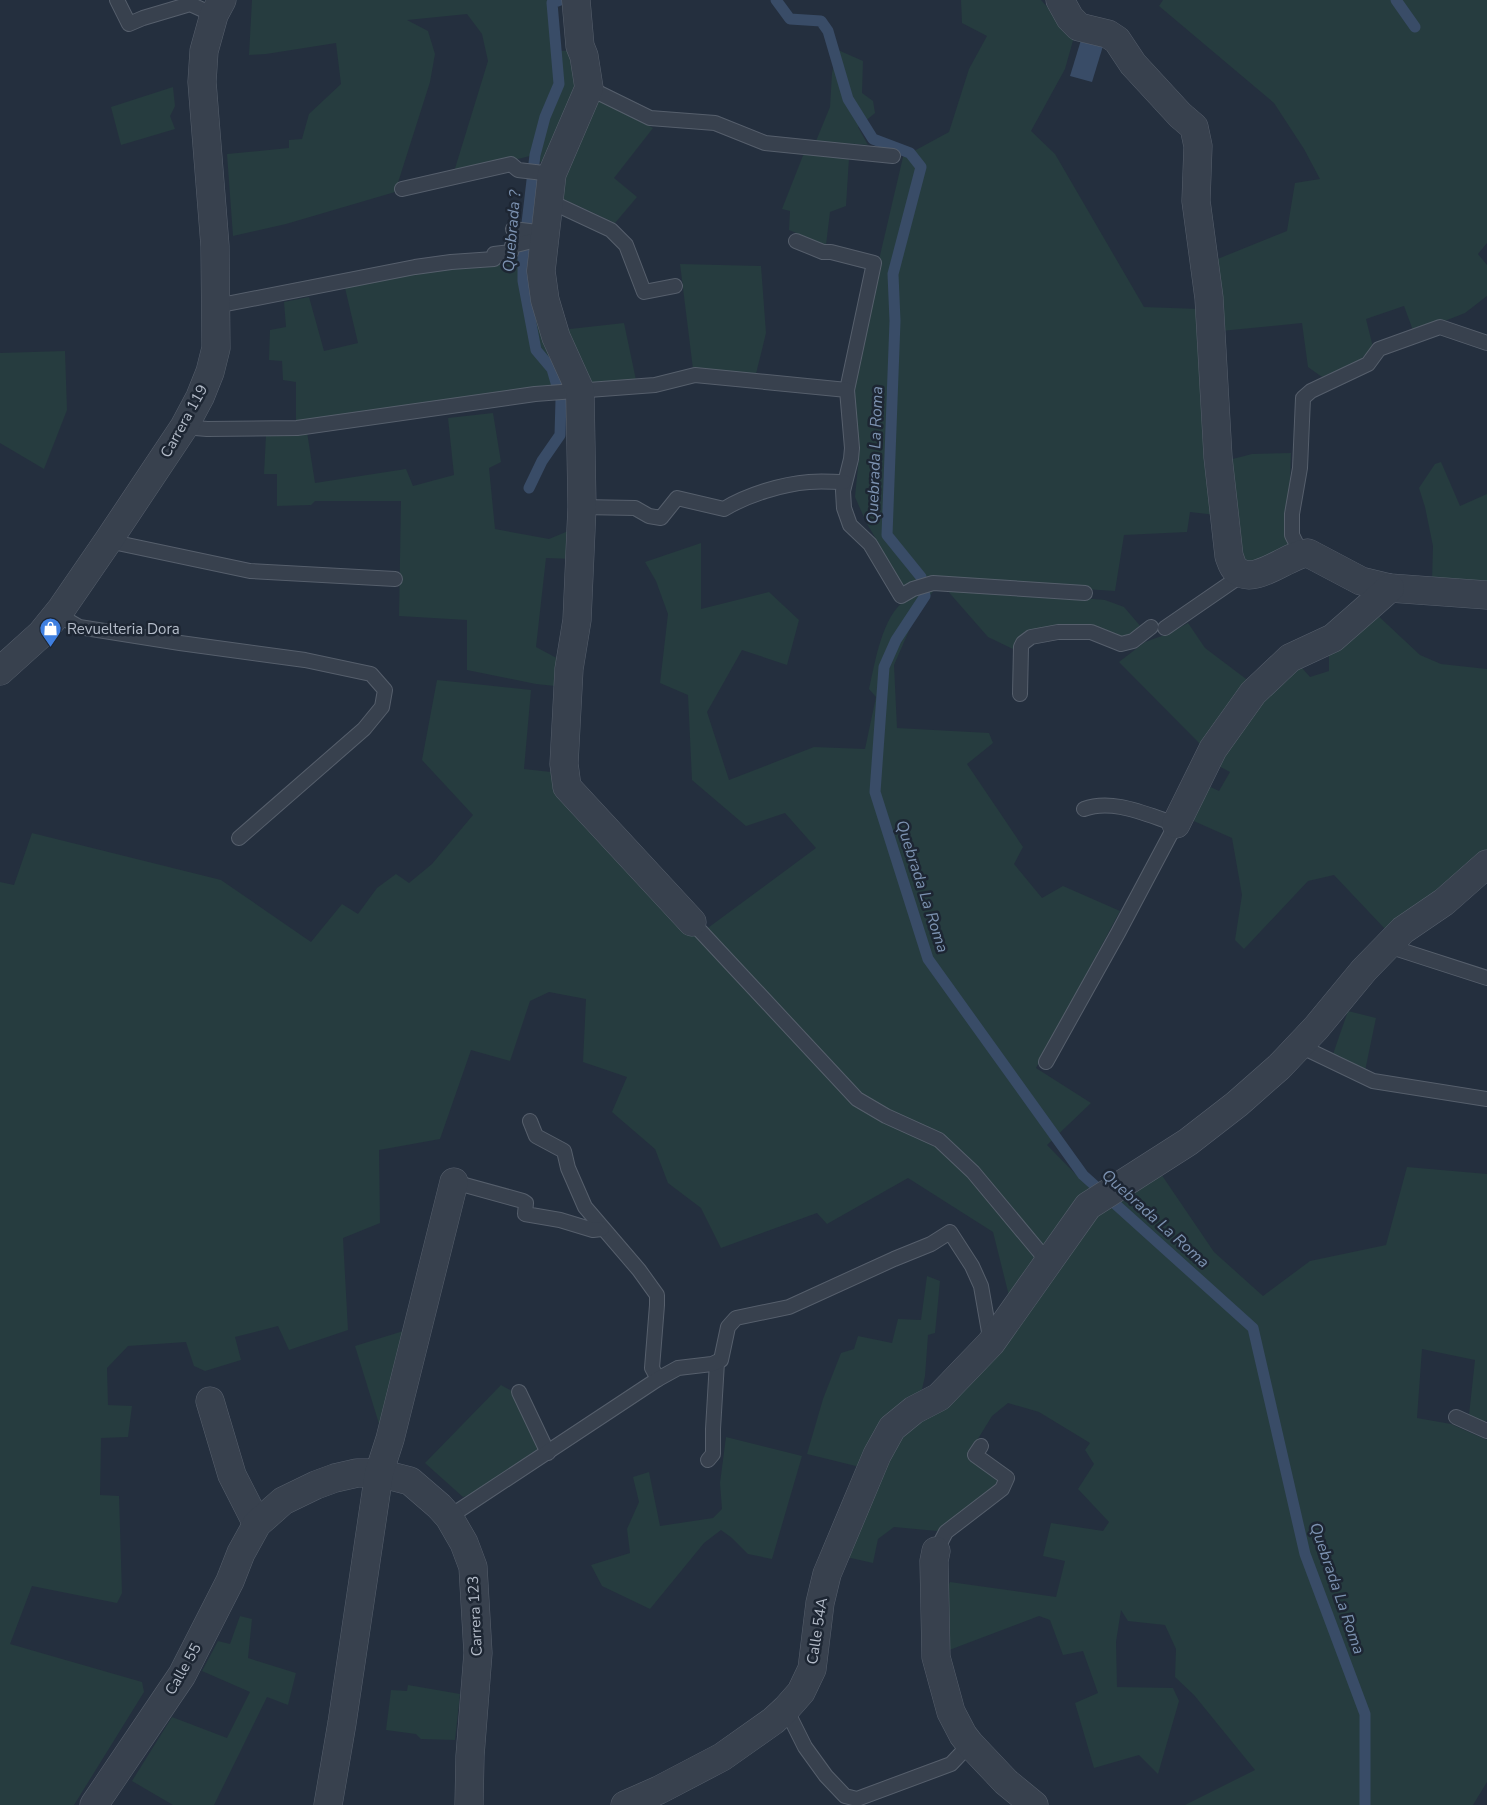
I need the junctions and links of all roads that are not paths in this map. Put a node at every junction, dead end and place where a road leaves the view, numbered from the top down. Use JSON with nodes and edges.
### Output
{"nodes":[{"id":1,"x":117,"y":0,"type":"edge"},
{"id":2,"x":576,"y":0,"type":"edge"},
{"id":3,"x":1060,"y":0,"type":"edge"},
{"id":4,"x":218,"y":7,"type":"edge"},
{"id":5,"x":588,"y":88,"type":"junction"},
{"id":6,"x":893,"y":156,"type":"dead end"},
{"id":7,"x":549,"y":174,"type":"junction"},
{"id":8,"x":402,"y":188,"type":"dead end"},
{"id":9,"x":549,"y":201,"type":"junction"},
{"id":10,"x":513,"y":229,"type":"dead end"},
{"id":11,"x":540,"y":236,"type":"junction"},
{"id":12,"x":796,"y":240,"type":"dead end"},
{"id":13,"x":675,"y":286,"type":"dead end"},
{"id":14,"x":216,"y":306,"type":"junction"},
{"id":15,"x":1487,"y":344,"type":"edge"},
{"id":16,"x":576,"y":390,"type":"junction"},
{"id":17,"x":847,"y":390,"type":"junction"},
{"id":18,"x":184,"y":426,"type":"junction"},
{"id":19,"x":844,"y":482,"type":"junction"},
{"id":20,"x":582,"y":507,"type":"junction"},
{"id":21,"x":108,"y":541,"type":"junction"},
{"id":22,"x":1301,"y":553,"type":"junction"},
{"id":23,"x":1242,"y":575,"type":"junction"},
{"id":24,"x":395,"y":579,"type":"dead end"},
{"id":25,"x":1390,"y":588,"type":"junction"},
{"id":26,"x":1085,"y":593,"type":"dead end"},
{"id":27,"x":1487,"y":595,"type":"edge"},
{"id":28,"x":57,"y":614,"type":"junction"},
{"id":29,"x":0,"y":670,"type":"edge"},
{"id":30,"x":1020,"y":694,"type":"dead end"},
{"id":31,"x":1084,"y":809,"type":"dead end"},
{"id":32,"x":1176,"y":824,"type":"junction"},
{"id":33,"x":239,"y":838,"type":"dead end"},
{"id":34,"x":1487,"y":864,"type":"edge"},
{"id":35,"x":692,"y":922,"type":"joint"},
{"id":36,"x":1388,"y":946,"type":"junction"},
{"id":37,"x":1487,"y":978,"type":"edge"},
{"id":38,"x":1300,"y":1046,"type":"junction"},
{"id":39,"x":1046,"y":1062,"type":"dead end"},
{"id":40,"x":1487,"y":1099,"type":"edge"},
{"id":41,"x":530,"y":1121,"type":"dead end"},
{"id":42,"x":454,"y":1182,"type":"joint"},
{"id":43,"x":602,"y":1228,"type":"junction"},
{"id":44,"x":1048,"y":1262,"type":"junction"},
{"id":45,"x":991,"y":1342,"type":"junction"},
{"id":46,"x":717,"y":1362,"type":"junction"},
{"id":47,"x":658,"y":1379,"type":"junction"},
{"id":48,"x":519,"y":1392,"type":"dead end"},
{"id":49,"x":210,"y":1401,"type":"dead end"},
{"id":50,"x":1456,"y":1417,"type":"dead end"},
{"id":51,"x":1487,"y":1430,"type":"edge"},
{"id":52,"x":981,"y":1446,"type":"dead end"},
{"id":53,"x":548,"y":1453,"type":"junction"},
{"id":54,"x":708,"y":1460,"type":"dead end"},
{"id":55,"x":379,"y":1473,"type":"junction"},
{"id":56,"x":449,"y":1518,"type":"junction"},
{"id":57,"x":257,"y":1524,"type":"junction"},
{"id":58,"x":936,"y":1551,"type":"joint"},
{"id":59,"x":786,"y":1709,"type":"junction"},
{"id":60,"x":970,"y":1744,"type":"junction"},
{"id":61,"x":858,"y":1802,"type":"edge"},
{"id":62,"x":94,"y":1805,"type":"edge"},
{"id":63,"x":328,"y":1805,"type":"edge"},
{"id":64,"x":469,"y":1805,"type":"edge"},
{"id":65,"x":625,"y":1805,"type":"edge"},
{"id":66,"x":1034,"y":1805,"type":"edge"}],
"edges":[{"from":1,"to":4,"type":"lane"},
{"from":2,"to":5,"type":"street"},
{"from":3,"to":23,"type":"street"},
{"from":4,"to":14,"type":"street","name":"Carrera 119"},
{"from":5,"to":6,"type":"lane"},
{"from":5,"to":7,"type":"street"},
{"from":7,"to":8,"type":"lane"},
{"from":7,"to":9,"type":"street"},
{"from":9,"to":11,"type":"street"},
{"from":9,"to":13,"type":"lane"},
{"from":10,"to":11,"type":"lane"},
{"from":11,"to":14,"type":"lane"},
{"from":11,"to":16,"type":"street"},
{"from":12,"to":17,"type":"lane"},
{"from":14,"to":18,"type":"street","name":"Carrera 119"},
{"from":15,"to":22,"type":"lane"},
{"from":16,"to":17,"type":"lane"},
{"from":16,"to":18,"type":"lane"},
{"from":16,"to":20,"type":"street"},
{"from":17,"to":19,"type":"lane"},
{"from":18,"to":21,"type":"street","name":"Carrera 119"},
{"from":19,"to":20,"type":"lane"},
{"from":19,"to":26,"type":"lane"},
{"from":20,"to":35,"type":"street"},
{"from":21,"to":24,"type":"lane"},
{"from":21,"to":28,"type":"street","name":"Carrera 119"},
{"from":22,"to":23,"type":"street"},
{"from":22,"to":25,"type":"street"},
{"from":23,"to":30,"type":"lane"},
{"from":25,"to":27,"type":"street"},
{"from":25,"to":32,"type":"street"},
{"from":28,"to":29,"type":"street","name":"Carrera 119"},
{"from":28,"to":33,"type":"lane"},
{"from":31,"to":32,"type":"lane"},
{"from":32,"to":39,"type":"lane"},
{"from":34,"to":36,"type":"street"},
{"from":35,"to":44,"type":"lane"},
{"from":36,"to":37,"type":"lane"},
{"from":36,"to":38,"type":"street"},
{"from":38,"to":40,"type":"lane"},
{"from":38,"to":44,"type":"street","name":"Calle 54A"},
{"from":41,"to":43,"type":"lane"},
{"from":42,"to":43,"type":"lane"},
{"from":42,"to":55,"type":"street"},
{"from":43,"to":47,"type":"lane"},
{"from":44,"to":45,"type":"street","name":"Calle 54A"},
{"from":45,"to":46,"type":"lane"},
{"from":45,"to":59,"type":"street","name":"Calle 54A"},
{"from":46,"to":47,"type":"lane"},
{"from":46,"to":54,"type":"lane"},
{"from":47,"to":53,"type":"lane"},
{"from":48,"to":53,"type":"lane"},
{"from":49,"to":57,"type":"street"},
{"from":50,"to":51,"type":"lane"},
{"from":52,"to":58,"type":"lane"},
{"from":53,"to":56,"type":"lane"},
{"from":55,"to":56,"type":"street","name":"Carrera 123"},
{"from":55,"to":57,"type":"street","name":"Calle 55"},
{"from":55,"to":63,"type":"street"},
{"from":56,"to":64,"type":"street","name":"Carrera 123"},
{"from":57,"to":62,"type":"street","name":"Calle 55"},
{"from":58,"to":60,"type":"street"},
{"from":59,"to":61,"type":"lane"},
{"from":59,"to":65,"type":"street","name":"Calle 54A"},
{"from":60,"to":61,"type":"lane"},
{"from":60,"to":66,"type":"street"}]}
